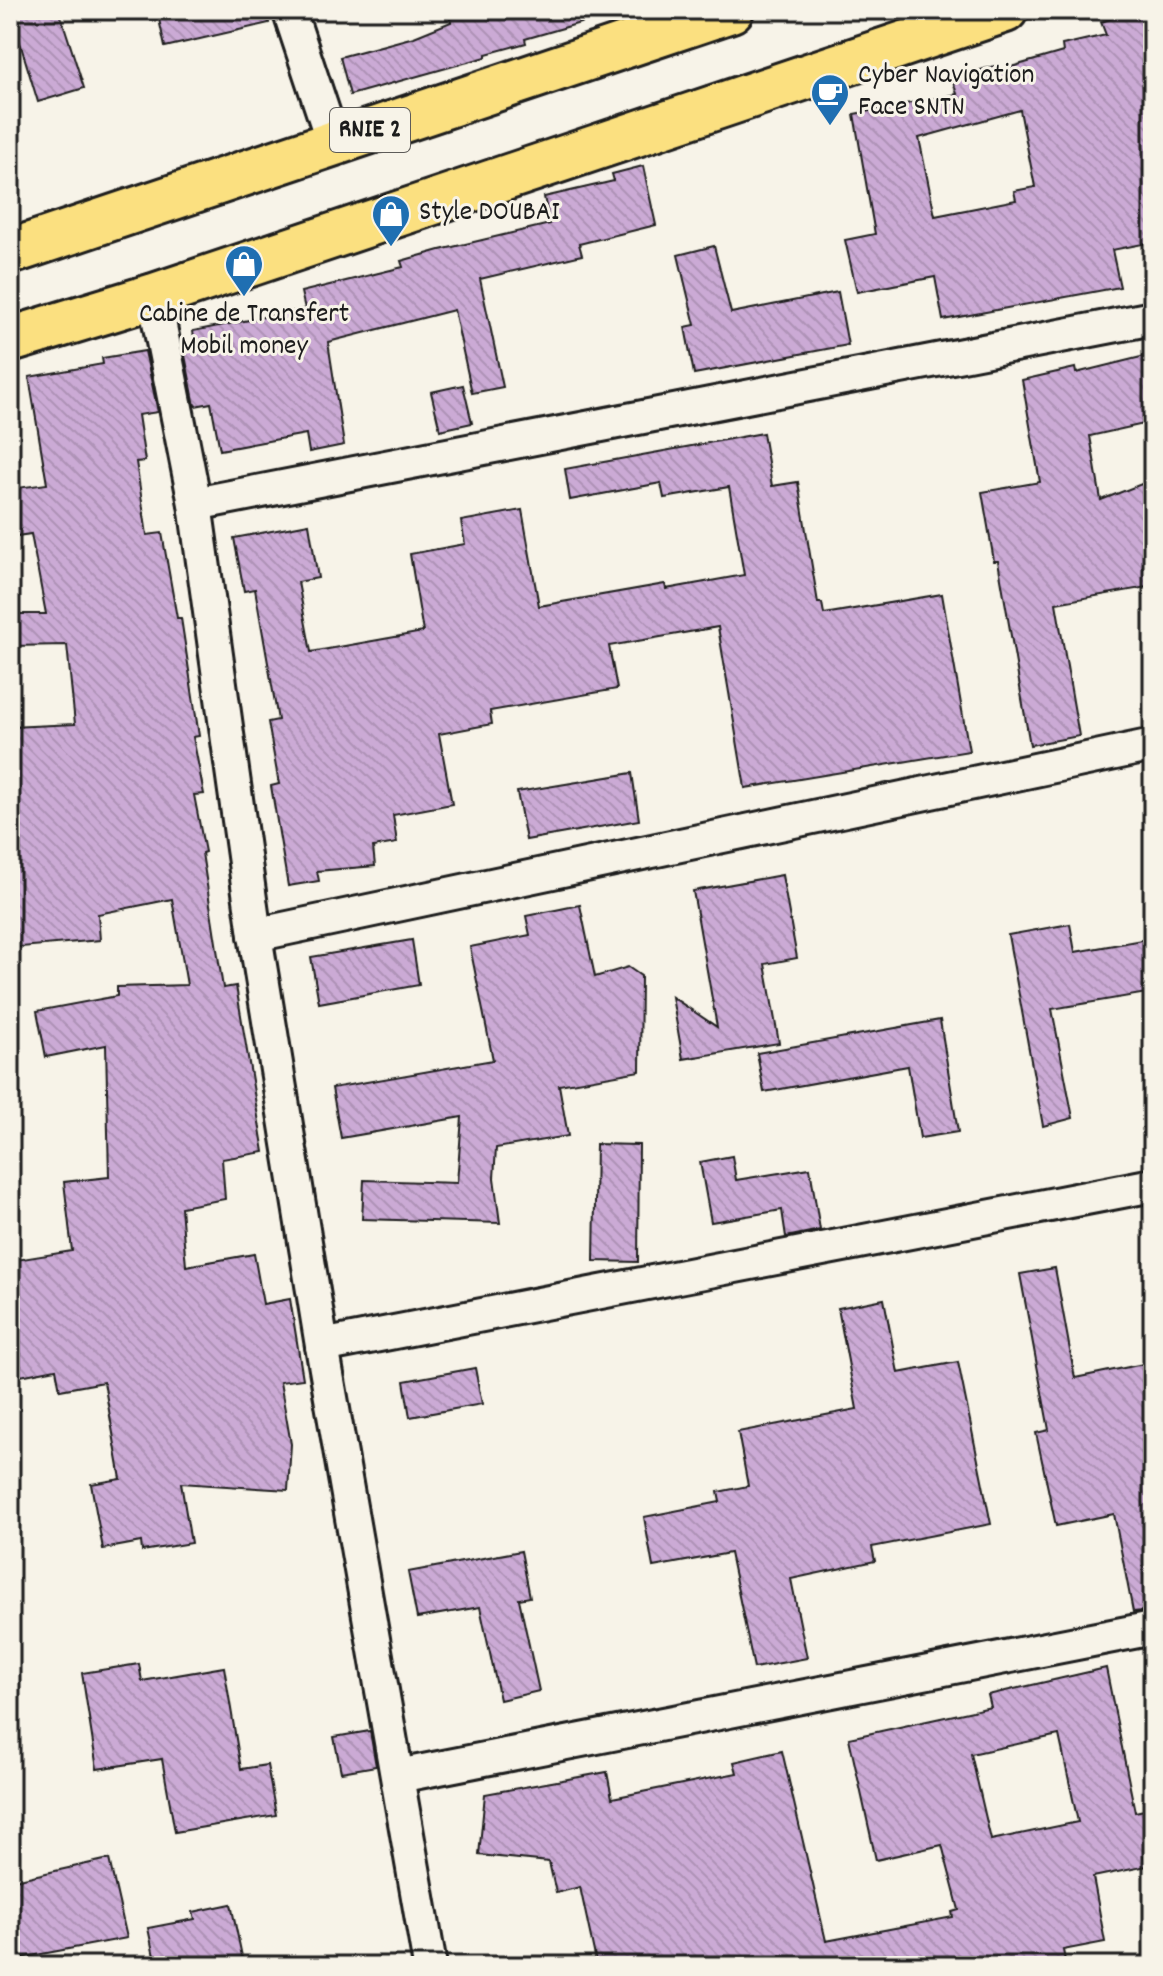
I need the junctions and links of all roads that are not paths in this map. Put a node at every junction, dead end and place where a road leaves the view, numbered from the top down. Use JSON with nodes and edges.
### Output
{"nodes":[{"id":1,"x":289,"y":10,"type":"edge"},
{"id":2,"x":731,"y":10,"type":"edge"},
{"id":3,"x":1005,"y":10,"type":"edge"},
{"id":4,"x":333,"y":142,"type":"junction"},
{"id":5,"x":10,"y":252,"type":"edge"},
{"id":6,"x":154,"y":296,"type":"junction"},
{"id":7,"x":1153,"y":318,"type":"edge"},
{"id":8,"x":10,"y":340,"type":"edge"},
{"id":9,"x":195,"y":504,"type":"junction"},
{"id":10,"x":1153,"y":745,"type":"edge"},
{"id":11,"x":255,"y":935,"type":"junction"},
{"id":12,"x":1153,"y":1185,"type":"edge"},
{"id":13,"x":322,"y":1346,"type":"junction"},
{"id":14,"x":1153,"y":1628,"type":"edge"},
{"id":15,"x":398,"y":1776,"type":"junction"},
{"id":16,"x":430,"y":1966,"type":"edge"}],
"edges":[{"from":1,"to":4,"type":"street"},
{"from":2,"to":4,"type":"main road","number":"RNIE 2"},
{"from":3,"to":6,"type":"main road"},
{"from":4,"to":5,"type":"main road","number":"RNIE 2"},
{"from":6,"to":8,"type":"main road"},
{"from":6,"to":9,"type":"street"},
{"from":7,"to":9,"type":"street"},
{"from":9,"to":11,"type":"street"},
{"from":10,"to":11,"type":"street"},
{"from":11,"to":13,"type":"street"},
{"from":12,"to":13,"type":"street"},
{"from":13,"to":15,"type":"street"},
{"from":14,"to":15,"type":"street"},
{"from":15,"to":16,"type":"street"}]}
